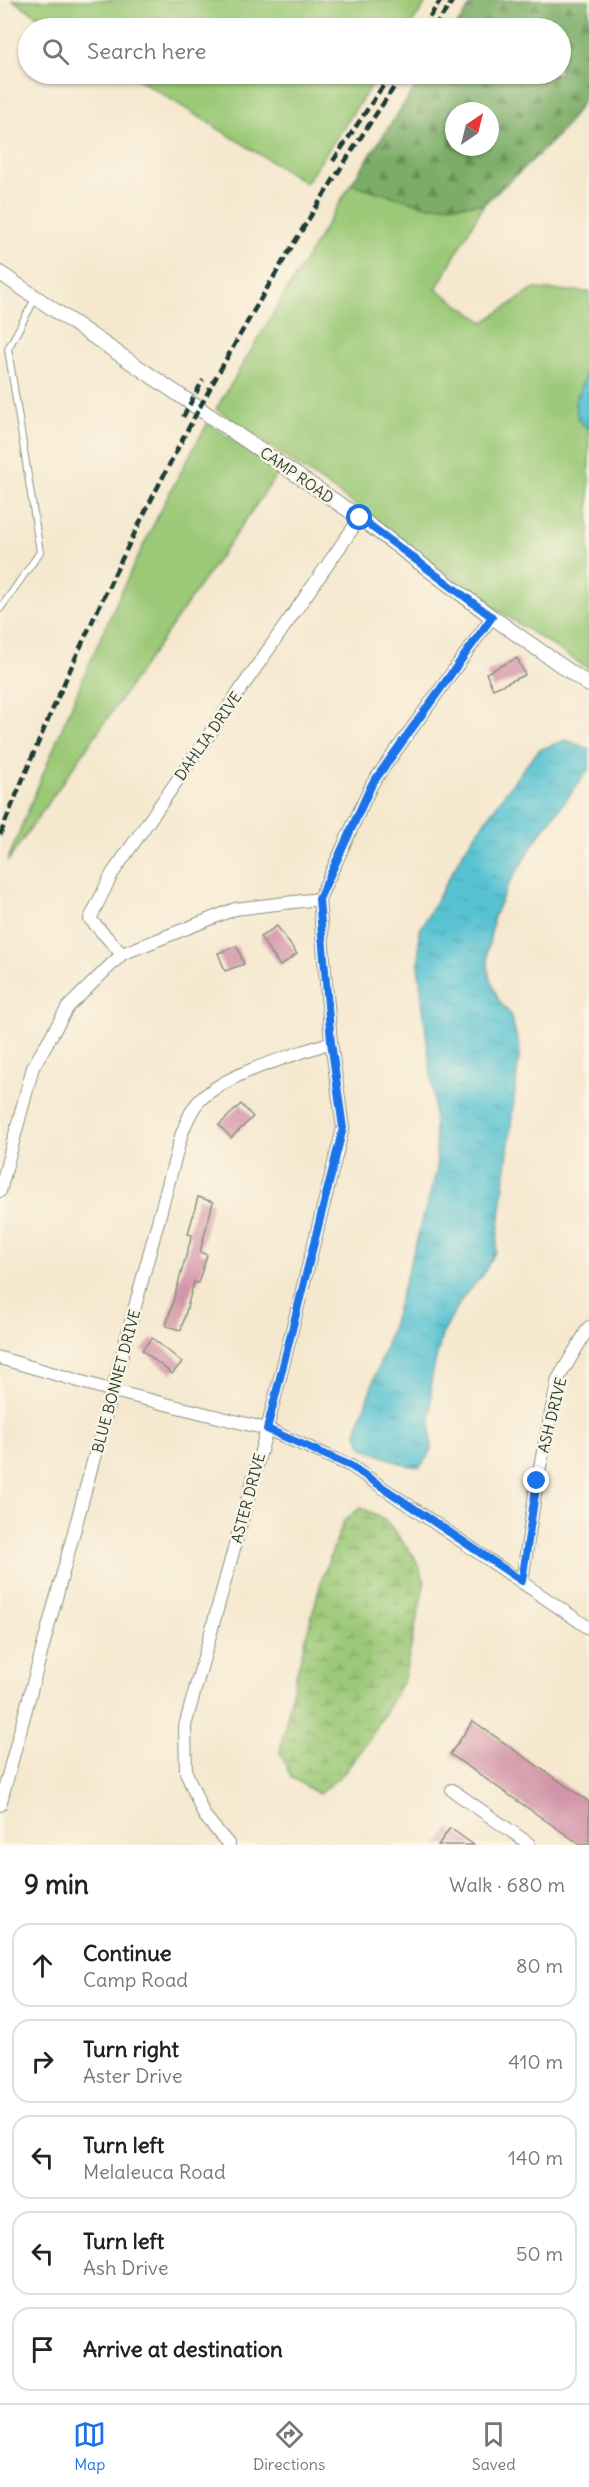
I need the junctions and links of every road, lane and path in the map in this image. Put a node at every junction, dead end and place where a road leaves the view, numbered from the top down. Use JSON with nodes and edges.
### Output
{"nodes":[{"id":1,"x":0,"y":273,"type":"edge"},
{"id":2,"x":36,"y":297,"type":"junction"},
{"id":3,"x":360,"y":518,"type":"junction"},
{"id":4,"x":0,"y":609,"type":"edge"},
{"id":5,"x":492,"y":617,"type":"junction"},
{"id":6,"x":589,"y":685,"type":"edge"},
{"id":7,"x":319,"y":899,"type":"junction"},
{"id":8,"x":122,"y":954,"type":"junction"},
{"id":9,"x":331,"y":1042,"type":"junction"},
{"id":10,"x":0,"y":1191,"type":"edge"},
{"id":11,"x":589,"y":1327,"type":"edge"},
{"id":12,"x":0,"y":1358,"type":"edge"},
{"id":13,"x":113,"y":1391,"type":"junction"},
{"id":14,"x":267,"y":1429,"type":"junction"},
{"id":15,"x":522,"y":1581,"type":"junction"},
{"id":16,"x":589,"y":1628,"type":"edge"},
{"id":17,"x":452,"y":1790,"type":"dead end"},
{"id":18,"x":0,"y":1804,"type":"edge"},
{"id":19,"x":528,"y":1844,"type":"edge"},
{"id":20,"x":229,"y":1845,"type":"edge"}],
"edges":[{"from":1,"to":2,"type":"street","name":"CAMP ROAD"},
{"from":2,"to":3,"type":"street","name":"CAMP ROAD"},
{"from":2,"to":4,"type":"lane"},
{"from":3,"to":5,"type":"street","name":"CAMP ROAD"},
{"from":3,"to":8,"type":"street","name":"DAHLIA DRIVE"},
{"from":5,"to":6,"type":"street","name":"CAMP ROAD"},
{"from":5,"to":7,"type":"street","name":"ASTER DRIVE"},
{"from":7,"to":8,"type":"street"},
{"from":7,"to":9,"type":"street","name":"ASTER DRIVE"},
{"from":8,"to":10,"type":"street"},
{"from":9,"to":13,"type":"street","name":"BLUE BONNET DRIVE"},
{"from":9,"to":14,"type":"street","name":"ASTER DRIVE"},
{"from":11,"to":15,"type":"street","name":"ASH DRIVE"},
{"from":12,"to":13,"type":"street"},
{"from":13,"to":14,"type":"street"},
{"from":13,"to":18,"type":"street","name":"BLUE BONNET DRIVE"},
{"from":14,"to":15,"type":"street"},
{"from":14,"to":20,"type":"street","name":"ASTER DRIVE"},
{"from":15,"to":16,"type":"street"},
{"from":17,"to":19,"type":"street"}]}
